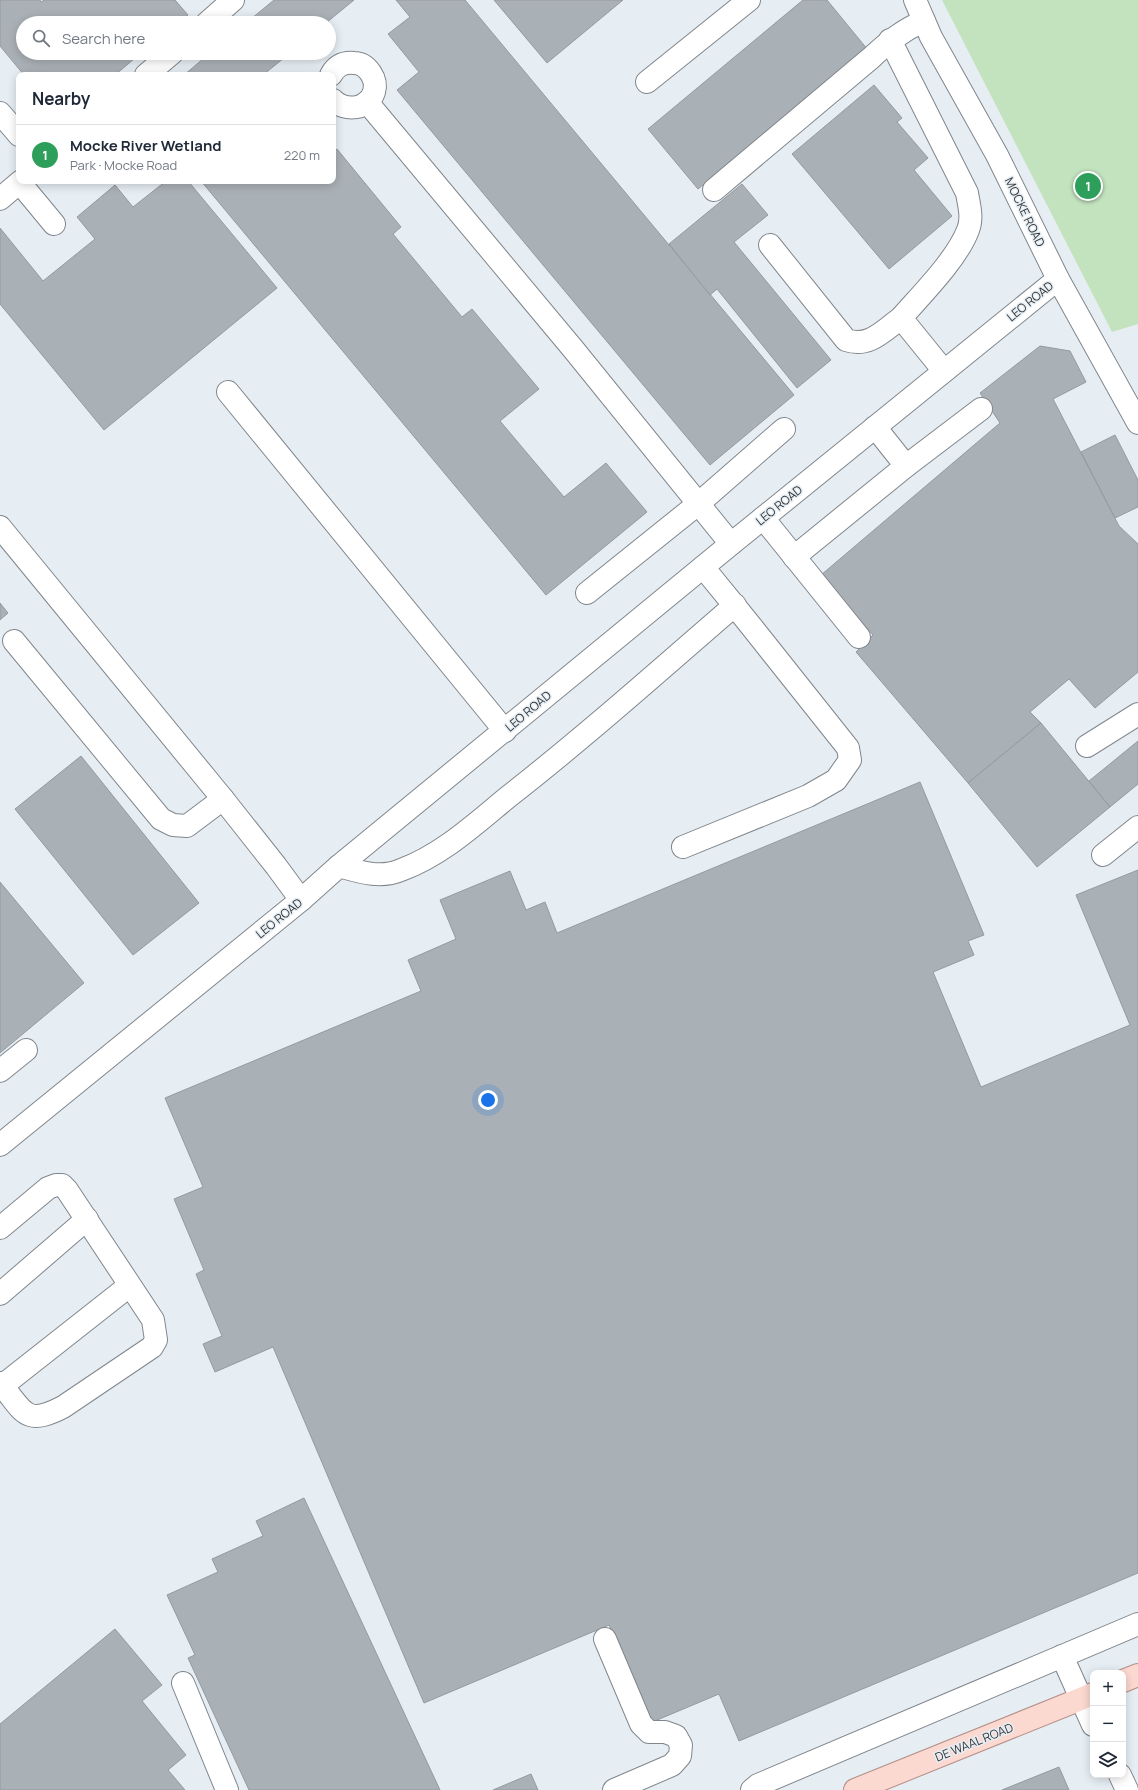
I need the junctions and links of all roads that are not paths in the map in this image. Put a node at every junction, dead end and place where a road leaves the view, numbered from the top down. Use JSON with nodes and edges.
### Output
{"nodes":[{"id":1,"x":233,"y":0,"type":"edge"},
{"id":2,"x":749,"y":0,"type":"edge"},
{"id":3,"x":914,"y":0,"type":"edge"},
{"id":4,"x":214,"y":16,"type":"edge"},
{"id":5,"x":924,"y":21,"type":"junction"},
{"id":6,"x":890,"y":40,"type":"junction"},
{"id":7,"x":164,"y":60,"type":"edge"},
{"id":8,"x":150,"y":72,"type":"edge"},
{"id":9,"x":333,"y":72,"type":"edge"},
{"id":10,"x":647,"y":82,"type":"dead end"},
{"id":11,"x":336,"y":102,"type":"edge"},
{"id":12,"x":367,"y":102,"type":"junction"},
{"id":13,"x":0,"y":113,"type":"edge"},
{"id":14,"x":16,"y":132,"type":"edge"},
{"id":15,"x":18,"y":184,"type":"edge"},
{"id":16,"x":22,"y":184,"type":"edge"},
{"id":17,"x":714,"y":190,"type":"dead end"},
{"id":18,"x":0,"y":199,"type":"edge"},
{"id":19,"x":54,"y":224,"type":"dead end"},
{"id":20,"x":770,"y":245,"type":"dead end"},
{"id":21,"x":1058,"y":279,"type":"junction"},
{"id":22,"x":901,"y":318,"type":"junction"},
{"id":23,"x":944,"y":371,"type":"junction"},
{"id":24,"x":228,"y":392,"type":"dead end"},
{"id":25,"x":980,"y":409,"type":"dead end"},
{"id":26,"x":1138,"y":424,"type":"edge"},
{"id":27,"x":875,"y":427,"type":"junction"},
{"id":28,"x":784,"y":429,"type":"dead end"},
{"id":29,"x":906,"y":466,"type":"junction"},
{"id":30,"x":698,"y":504,"type":"junction"},
{"id":31,"x":763,"y":518,"type":"junction"},
{"id":32,"x":0,"y":527,"type":"edge"},
{"id":33,"x":731,"y":544,"type":"junction"},
{"id":34,"x":794,"y":557,"type":"junction"},
{"id":35,"x":703,"y":567,"type":"junction"},
{"id":36,"x":587,"y":593,"type":"dead end"},
{"id":37,"x":735,"y":605,"type":"junction"},
{"id":38,"x":860,"y":637,"type":"dead end"},
{"id":39,"x":14,"y":641,"type":"dead end"},
{"id":40,"x":1138,"y":714,"type":"edge"},
{"id":41,"x":504,"y":731,"type":"junction"},
{"id":42,"x":1087,"y":746,"type":"dead end"},
{"id":43,"x":223,"y":799,"type":"junction"},
{"id":44,"x":1138,"y":827,"type":"edge"},
{"id":45,"x":683,"y":847,"type":"dead end"},
{"id":46,"x":1103,"y":855,"type":"dead end"},
{"id":47,"x":339,"y":866,"type":"junction"},
{"id":48,"x":301,"y":900,"type":"junction"},
{"id":49,"x":26,"y":1050,"type":"dead end"},
{"id":50,"x":0,"y":1071,"type":"edge"},
{"id":51,"x":0,"y":1145,"type":"edge"},
{"id":52,"x":87,"y":1219,"type":"junction"},
{"id":53,"x":0,"y":1228,"type":"edge"},
{"id":54,"x":130,"y":1286,"type":"junction"},
{"id":55,"x":0,"y":1294,"type":"edge"},
{"id":56,"x":1,"y":1384,"type":"edge"},
{"id":57,"x":1138,"y":1624,"type":"edge"},
{"id":58,"x":605,"y":1638,"type":"dead end"},
{"id":59,"x":1062,"y":1656,"type":"junction"},
{"id":60,"x":1138,"y":1675,"type":"edge"},
{"id":61,"x":1126,"y":1680,"type":"edge"},
{"id":62,"x":183,"y":1683,"type":"dead end"},
{"id":63,"x":1087,"y":1696,"type":"edge"},
{"id":64,"x":1090,"y":1710,"type":"edge"},
{"id":65,"x":1122,"y":1778,"type":"edge"},
{"id":66,"x":227,"y":1790,"type":"edge"},
{"id":67,"x":614,"y":1790,"type":"edge"},
{"id":68,"x":752,"y":1790,"type":"edge"},
{"id":69,"x":855,"y":1790,"type":"edge"},
{"id":70,"x":1128,"y":1790,"type":"edge"}],
"edges":[{"from":1,"to":4,"type":"street"},
{"from":2,"to":10,"type":"street"},
{"from":3,"to":5,"type":"street","name":"MOCKE ROAD"},
{"from":5,"to":6,"type":"street"},
{"from":5,"to":21,"type":"street","name":"MOCKE ROAD"},
{"from":6,"to":17,"type":"street"},
{"from":6,"to":22,"type":"street"},
{"from":7,"to":8,"type":"street"},
{"from":9,"to":12,"type":"street"},
{"from":11,"to":12,"type":"street"},
{"from":12,"to":30,"type":"street"},
{"from":13,"to":14,"type":"street"},
{"from":15,"to":18,"type":"street"},
{"from":16,"to":19,"type":"street"},
{"from":20,"to":22,"type":"street"},
{"from":21,"to":23,"type":"street","name":"LEO ROAD"},
{"from":21,"to":26,"type":"street","name":"MOCKE ROAD"},
{"from":22,"to":23,"type":"street"},
{"from":23,"to":27,"type":"street","name":"LEO ROAD"},
{"from":24,"to":41,"type":"street"},
{"from":25,"to":29,"type":"street"},
{"from":27,"to":29,"type":"street"},
{"from":27,"to":31,"type":"street","name":"LEO ROAD"},
{"from":28,"to":30,"type":"street"},
{"from":29,"to":34,"type":"street"},
{"from":30,"to":33,"type":"street"},
{"from":30,"to":36,"type":"street"},
{"from":31,"to":33,"type":"street","name":"LEO ROAD"},
{"from":31,"to":34,"type":"street"},
{"from":32,"to":43,"type":"street"},
{"from":33,"to":35,"type":"street","name":"LEO ROAD"},
{"from":34,"to":38,"type":"street"},
{"from":35,"to":37,"type":"street"},
{"from":35,"to":41,"type":"street","name":"LEO ROAD"},
{"from":37,"to":45,"type":"street"},
{"from":37,"to":47,"type":"street"},
{"from":39,"to":43,"type":"street"},
{"from":40,"to":42,"type":"street"},
{"from":41,"to":47,"type":"street","name":"LEO ROAD"},
{"from":43,"to":48,"type":"street"},
{"from":44,"to":46,"type":"street"},
{"from":47,"to":48,"type":"street","name":"LEO ROAD"},
{"from":48,"to":51,"type":"street","name":"LEO ROAD"},
{"from":49,"to":50,"type":"street"},
{"from":52,"to":53,"type":"street"},
{"from":52,"to":54,"type":"street"},
{"from":52,"to":55,"type":"street"},
{"from":54,"to":56,"type":"street"},
{"from":54,"to":56,"type":"street"},
{"from":57,"to":59,"type":"street"},
{"from":58,"to":67,"type":"street"},
{"from":59,"to":63,"type":"street"},
{"from":59,"to":68,"type":"street"},
{"from":60,"to":61,"type":"main road"},
{"from":62,"to":66,"type":"street"},
{"from":63,"to":64,"type":"street"},
{"from":63,"to":69,"type":"main road","name":"DE WAAL ROAD"},
{"from":65,"to":70,"type":"street"}]}
